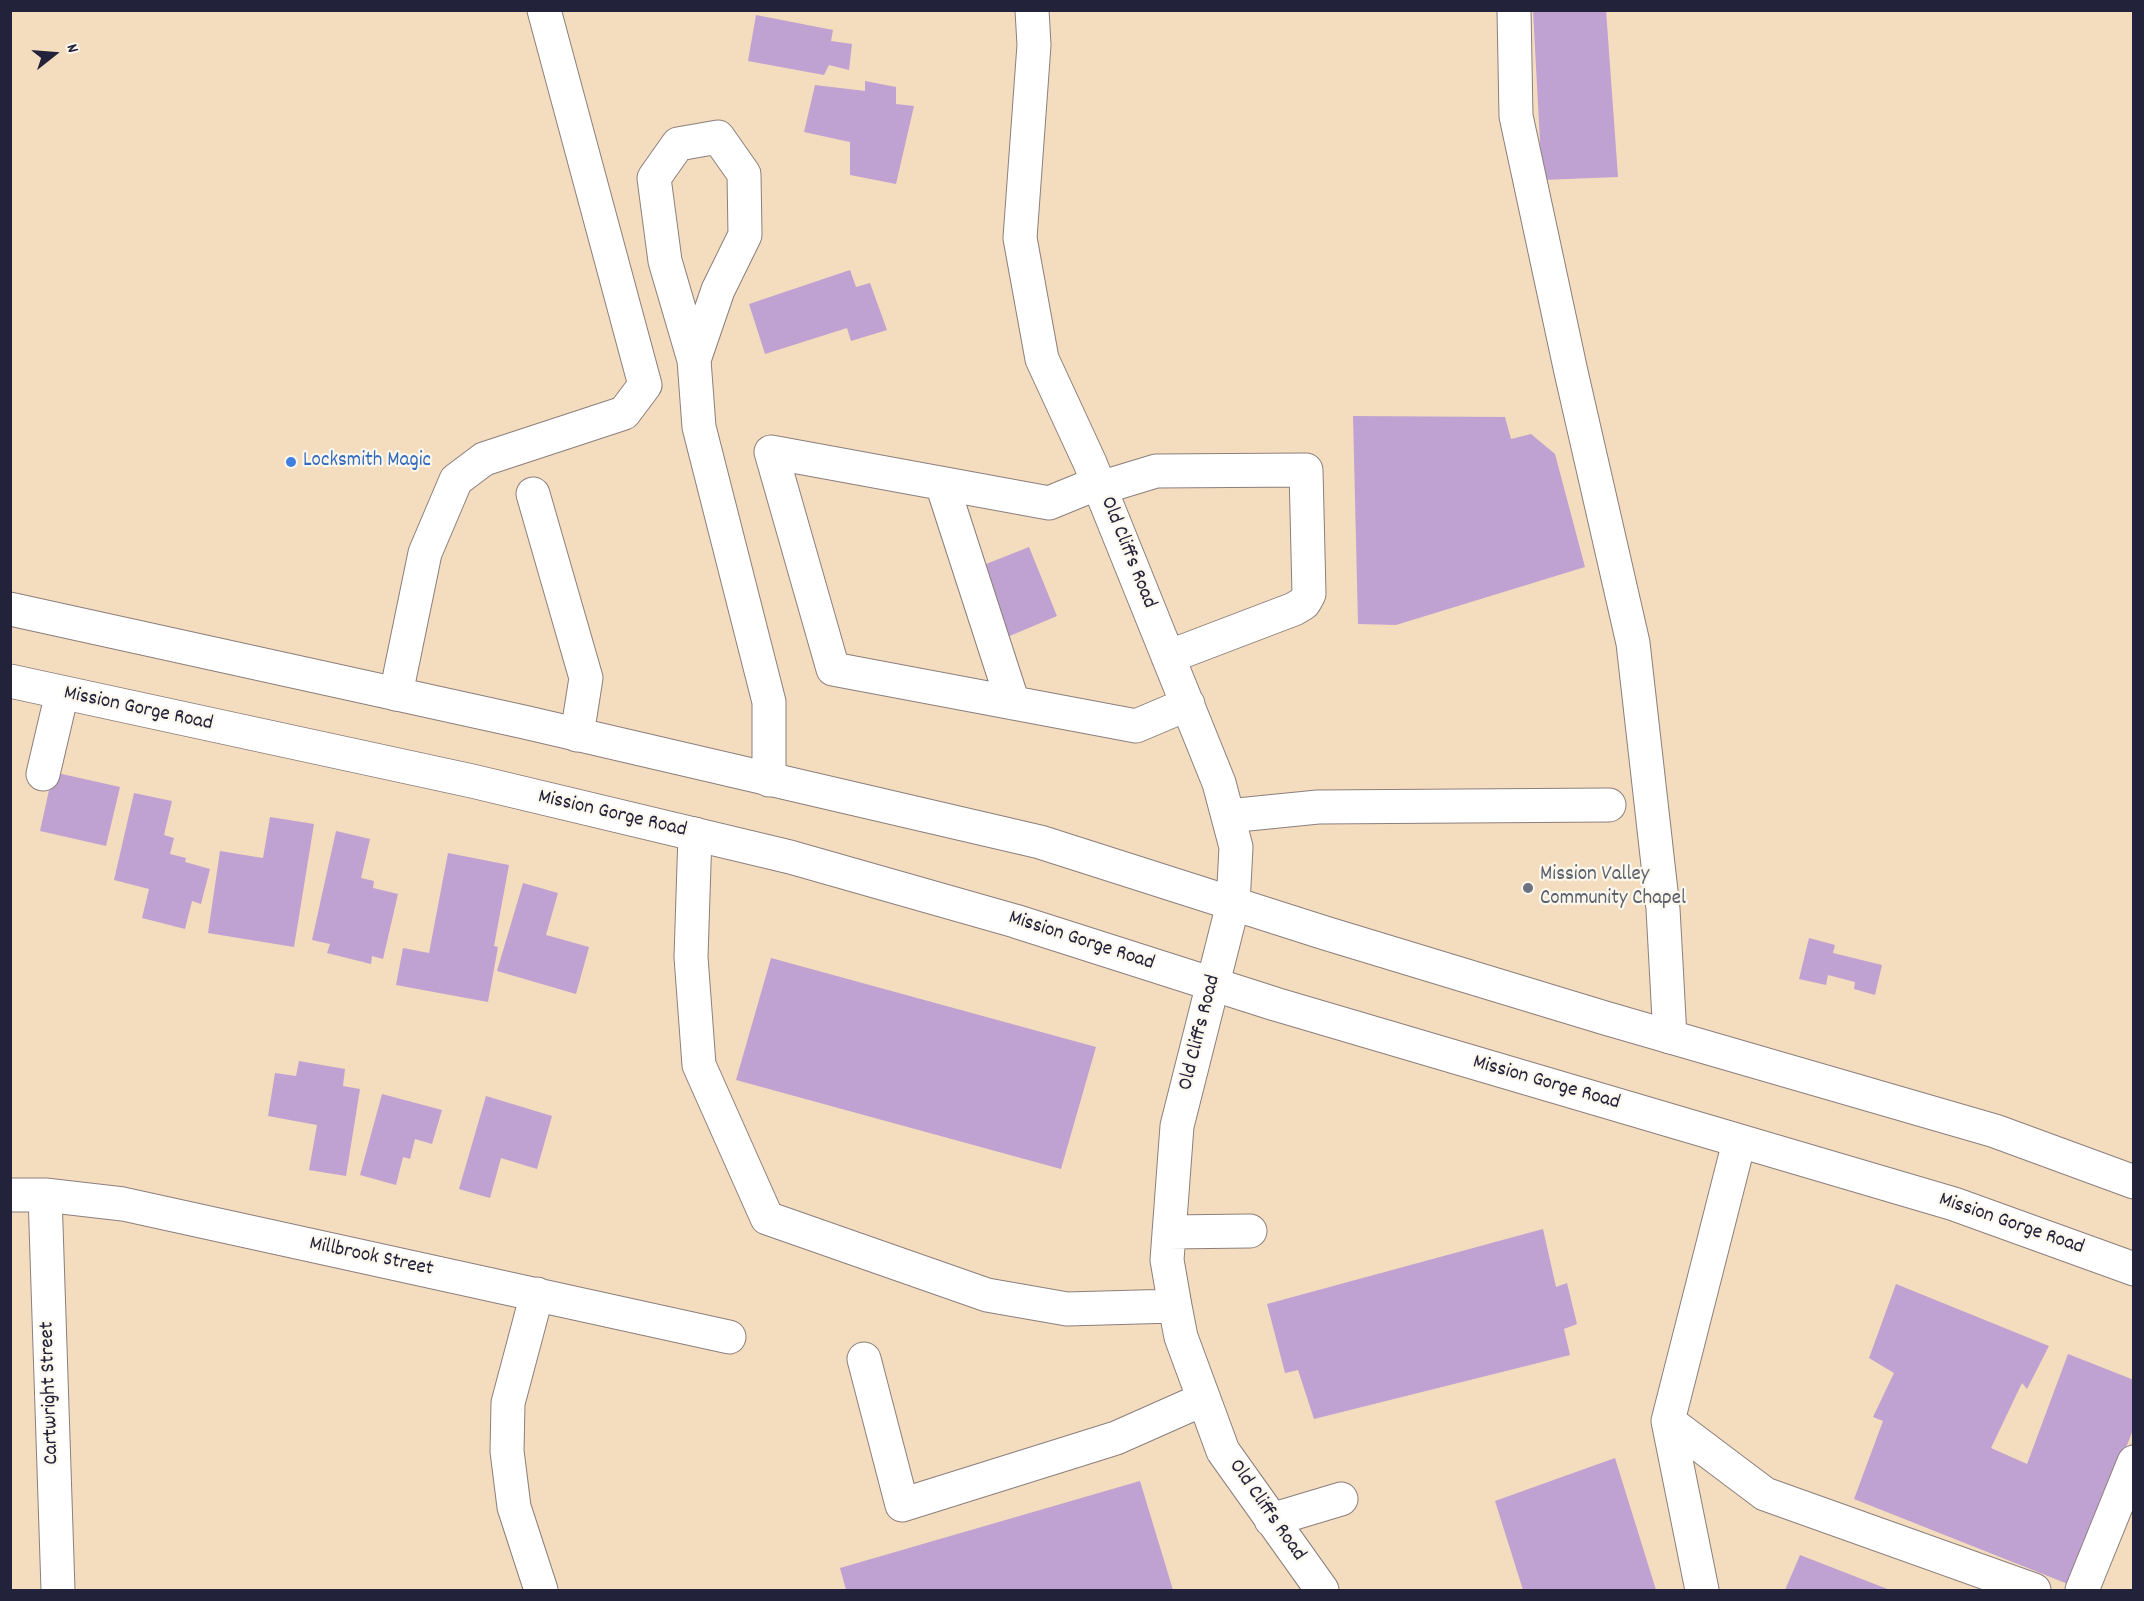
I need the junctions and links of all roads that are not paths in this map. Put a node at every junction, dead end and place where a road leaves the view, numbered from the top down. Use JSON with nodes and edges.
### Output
{"nodes":[{"id":1,"x":544,"y":10,"type":"edge"},
{"id":2,"x":1032,"y":10,"type":"edge"},
{"id":3,"x":1514,"y":10,"type":"edge"},
{"id":4,"x":694,"y":360,"type":"junction"},
{"id":5,"x":1096,"y":478,"type":"junction"},
{"id":6,"x":942,"y":483,"type":"junction"},
{"id":7,"x":532,"y":494,"type":"dead end"},
{"id":8,"x":10,"y":609,"type":"edge"},
{"id":9,"x":1168,"y":657,"type":"junction"},
{"id":10,"x":10,"y":681,"type":"edge"},
{"id":11,"x":62,"y":693,"type":"junction"},
{"id":12,"x":396,"y":694,"type":"junction"},
{"id":13,"x":1013,"y":703,"type":"junction"},
{"id":14,"x":1188,"y":704,"type":"junction"},
{"id":15,"x":577,"y":735,"type":"junction"},
{"id":16,"x":43,"y":774,"type":"dead end"},
{"id":17,"x":769,"y":780,"type":"junction"},
{"id":18,"x":1609,"y":805,"type":"dead end"},
{"id":19,"x":1228,"y":816,"type":"junction"},
{"id":20,"x":695,"y":834,"type":"junction"},
{"id":21,"x":1233,"y":904,"type":"junction"},
{"id":22,"x":1214,"y":985,"type":"junction"},
{"id":23,"x":1670,"y":1037,"type":"junction"},
{"id":24,"x":1739,"y":1142,"type":"junction"},
{"id":25,"x":2133,"y":1182,"type":"edge"},
{"id":26,"x":10,"y":1195,"type":"edge"},
{"id":27,"x":45,"y":1195,"type":"junction"},
{"id":28,"x":1250,"y":1231,"type":"dead end"},
{"id":29,"x":1169,"y":1232,"type":"junction"},
{"id":30,"x":2133,"y":1269,"type":"edge"},
{"id":31,"x":537,"y":1294,"type":"junction"},
{"id":32,"x":1175,"y":1306,"type":"junction"},
{"id":33,"x":729,"y":1337,"type":"dead end"},
{"id":34,"x":864,"y":1359,"type":"dead end"},
{"id":35,"x":1204,"y":1400,"type":"junction"},
{"id":36,"x":1668,"y":1421,"type":"junction"},
{"id":37,"x":2133,"y":1462,"type":"edge"},
{"id":38,"x":1341,"y":1499,"type":"dead end"},
{"id":39,"x":1271,"y":1520,"type":"junction"},
{"id":40,"x":58,"y":1590,"type":"edge"},
{"id":41,"x":541,"y":1590,"type":"edge"},
{"id":42,"x":1322,"y":1590,"type":"edge"},
{"id":43,"x":1702,"y":1590,"type":"edge"},
{"id":44,"x":2034,"y":1590,"type":"edge"},
{"id":45,"x":2082,"y":1590,"type":"edge"}],
"edges":[{"from":1,"to":12,"type":"main road"},
{"from":2,"to":5,"type":"main road","name":"Old Cliffs Road"},
{"from":3,"to":23,"type":"main road"},
{"from":4,"to":4,"type":"main road"},
{"from":4,"to":17,"type":"main road"},
{"from":5,"to":6,"type":"main road"},
{"from":5,"to":9,"type":"main road","name":"Old Cliffs Road"},
{"from":5,"to":9,"type":"main road"},
{"from":6,"to":13,"type":"main road"},
{"from":6,"to":13,"type":"main road"},
{"from":7,"to":15,"type":"main road"},
{"from":8,"to":12,"type":"main road"},
{"from":9,"to":14,"type":"main road","name":"Old Cliffs Road"},
{"from":10,"to":11,"type":"main road","name":"Mission Gorge Road"},
{"from":11,"to":16,"type":"main road"},
{"from":11,"to":20,"type":"main road","name":"Mission Gorge Road"},
{"from":12,"to":15,"type":"main road"},
{"from":13,"to":14,"type":"main road"},
{"from":14,"to":19,"type":"main road","name":"Old Cliffs Road"},
{"from":15,"to":17,"type":"main road"},
{"from":17,"to":21,"type":"main road"},
{"from":18,"to":19,"type":"main road"},
{"from":19,"to":21,"type":"main road","name":"Old Cliffs Road"},
{"from":20,"to":22,"type":"main road","name":"Mission Gorge Road"},
{"from":20,"to":32,"type":"main road"},
{"from":21,"to":22,"type":"main road","name":"Old Cliffs Road"},
{"from":21,"to":23,"type":"main road"},
{"from":22,"to":24,"type":"main road","name":"Mission Gorge Road"},
{"from":22,"to":29,"type":"main road","name":"Old Cliffs Road"},
{"from":23,"to":25,"type":"main road"},
{"from":24,"to":30,"type":"main road","name":"Mission Gorge Road"},
{"from":24,"to":36,"type":"main road"},
{"from":26,"to":27,"type":"main road","name":"Millbrook Street"},
{"from":27,"to":31,"type":"main road","name":"Millbrook Street"},
{"from":27,"to":40,"type":"main road","name":"Cartwright Street"},
{"from":28,"to":29,"type":"main road"},
{"from":29,"to":32,"type":"main road","name":"Old Cliffs Road"},
{"from":31,"to":33,"type":"main road","name":"Millbrook Street"},
{"from":31,"to":41,"type":"main road"},
{"from":32,"to":35,"type":"main road","name":"Old Cliffs Road"},
{"from":34,"to":35,"type":"main road"},
{"from":35,"to":39,"type":"main road","name":"Old Cliffs Road"},
{"from":36,"to":43,"type":"main road"},
{"from":36,"to":44,"type":"main road"},
{"from":37,"to":45,"type":"main road"},
{"from":38,"to":39,"type":"main road"},
{"from":39,"to":42,"type":"main road","name":"Old Cliffs Road"}]}
